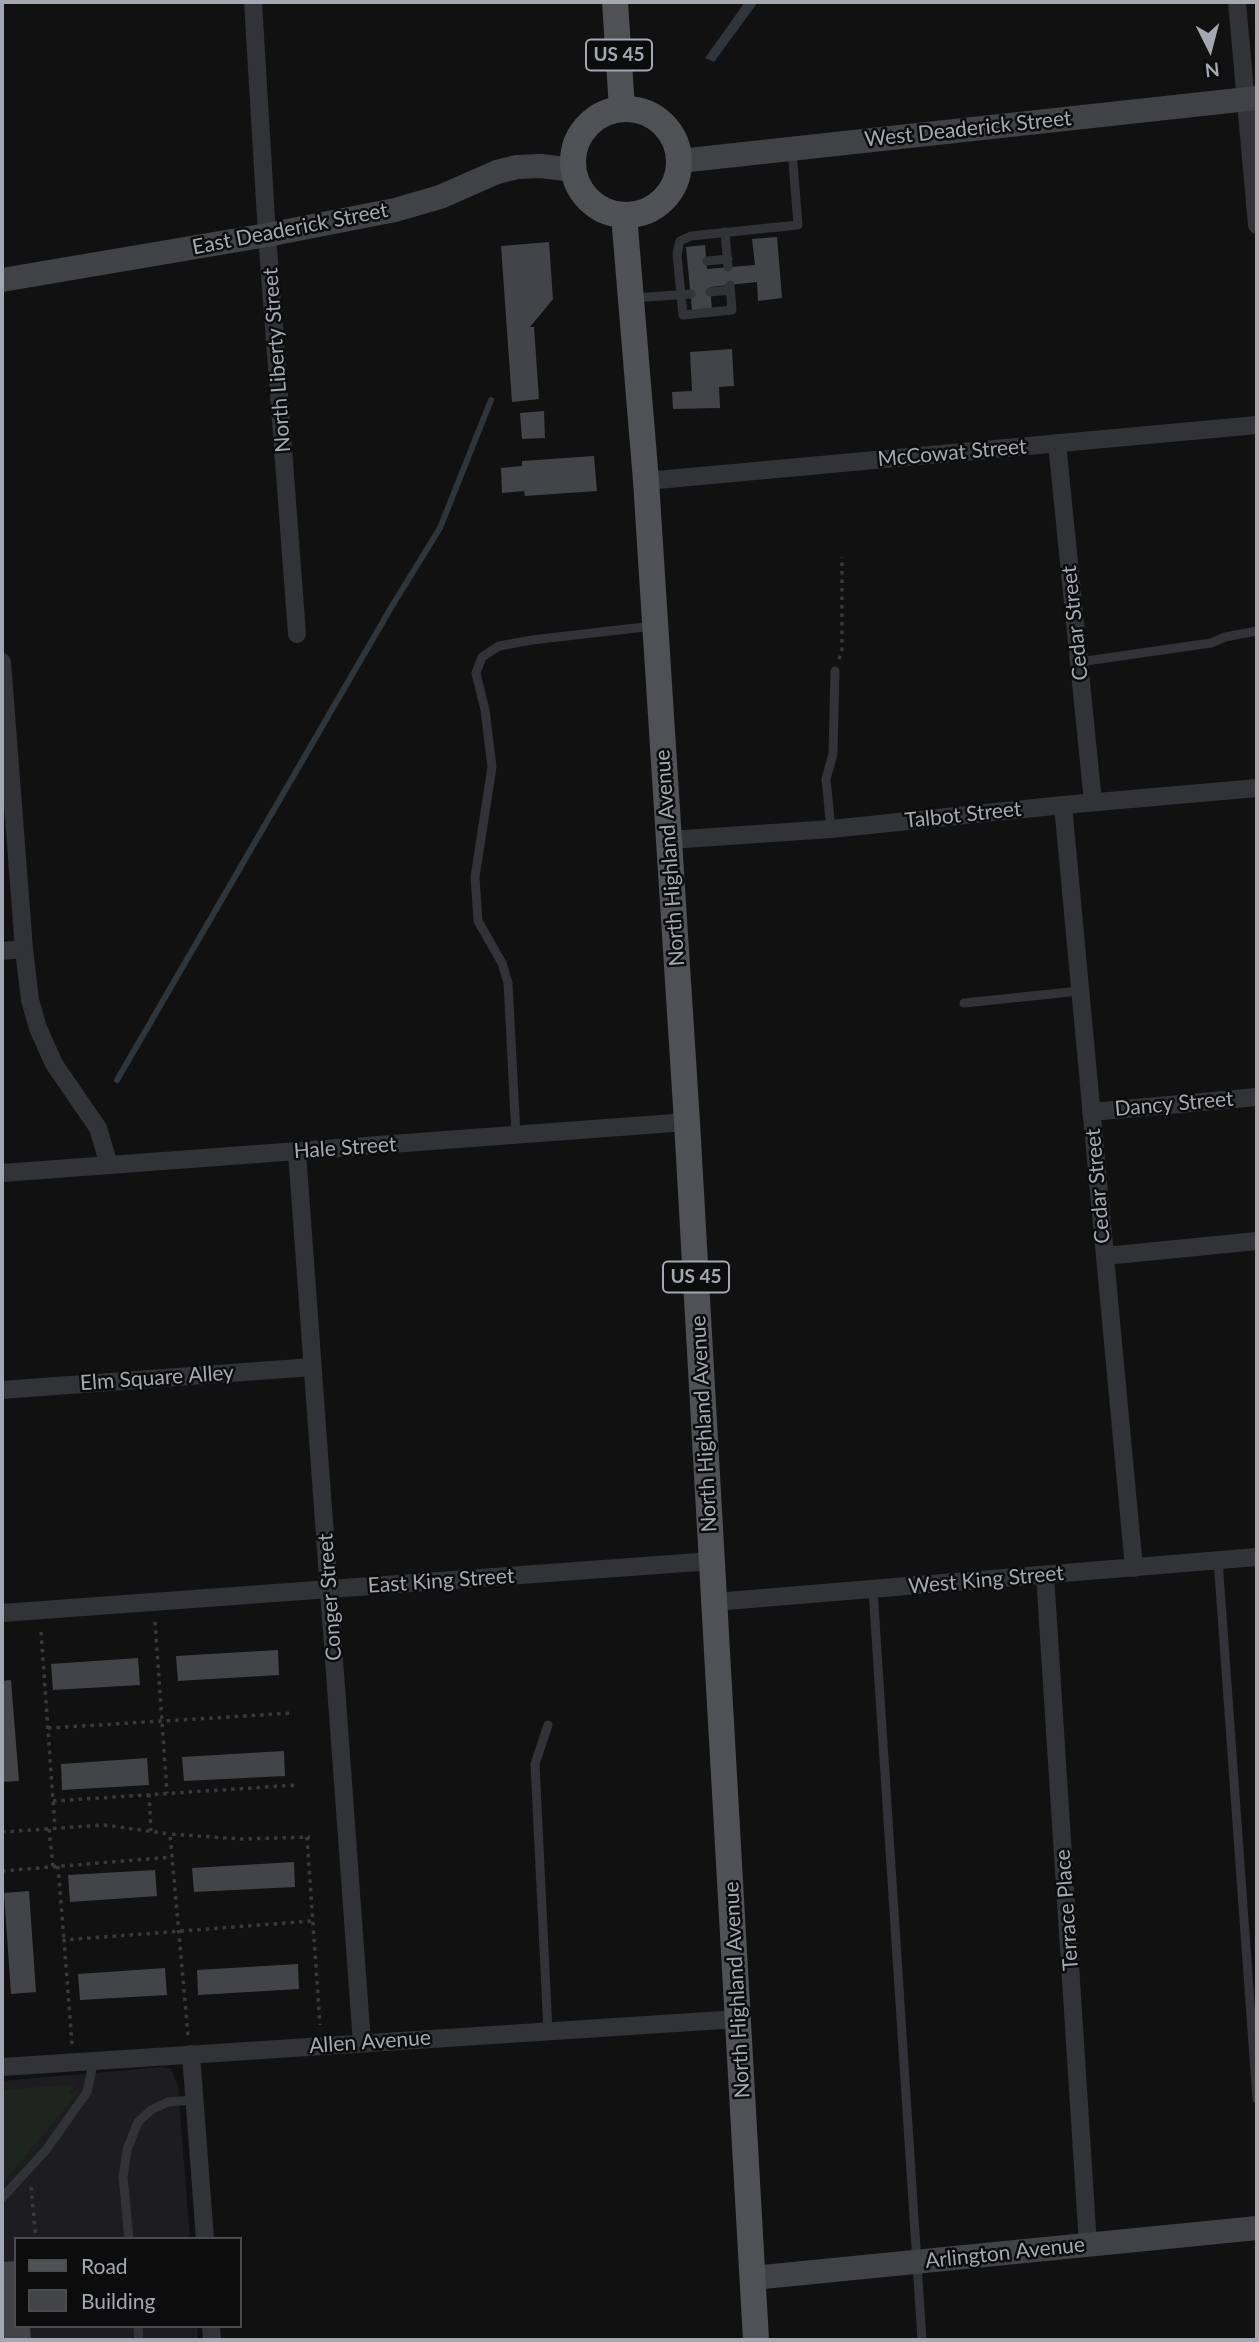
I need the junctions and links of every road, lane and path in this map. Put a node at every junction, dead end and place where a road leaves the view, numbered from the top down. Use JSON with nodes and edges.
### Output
{"nodes":[{"id":1,"x":253,"y":2,"type":"edge"},
{"id":2,"x":615,"y":2,"type":"edge"},
{"id":3,"x":1237,"y":2,"type":"edge"},
{"id":4,"x":1251,"y":98,"type":"edge"},
{"id":5,"x":622,"y":108,"type":"junction"},
{"id":6,"x":792,"y":148,"type":"junction"},
{"id":7,"x":680,"y":161,"type":"junction"},
{"id":8,"x":573,"y":170,"type":"junction"},
{"id":9,"x":624,"y":215,"type":"junction"},
{"id":10,"x":1257,"y":225,"type":"edge"},
{"id":11,"x":725,"y":232,"type":"junction"},
{"id":12,"x":267,"y":235,"type":"junction"},
{"id":13,"x":707,"y":261,"type":"dead end"},
{"id":14,"x":2,"y":280,"type":"edge"},
{"id":15,"x":710,"y":292,"type":"dead end"},
{"id":16,"x":686,"y":295,"type":"junction"},
{"id":17,"x":631,"y":299,"type":"junction"},
{"id":18,"x":1257,"y":425,"type":"edge"},
{"id":19,"x":1056,"y":443,"type":"junction"},
{"id":20,"x":646,"y":481,"type":"junction"},
{"id":21,"x":842,"y":556,"type":"dead end"},
{"id":22,"x":654,"y":626,"type":"junction"},
{"id":23,"x":1257,"y":632,"type":"edge"},
{"id":24,"x":297,"y":634,"type":"dead end"},
{"id":25,"x":2,"y":662,"type":"edge"},
{"id":26,"x":1079,"y":662,"type":"junction"},
{"id":27,"x":835,"y":671,"type":"joint"},
{"id":28,"x":1257,"y":788,"type":"edge"},
{"id":29,"x":1093,"y":802,"type":"junction"},
{"id":30,"x":1063,"y":805,"type":"junction"},
{"id":31,"x":831,"y":829,"type":"junction"},
{"id":32,"x":669,"y":841,"type":"junction"},
{"id":33,"x":24,"y":949,"type":"junction"},
{"id":34,"x":2,"y":951,"type":"edge"},
{"id":35,"x":1080,"y":990,"type":"junction"},
{"id":36,"x":964,"y":1003,"type":"dead end"},
{"id":37,"x":1257,"y":1097,"type":"edge"},
{"id":38,"x":1091,"y":1112,"type":"junction"},
{"id":39,"x":687,"y":1122,"type":"junction"},
{"id":40,"x":516,"y":1135,"type":"junction"},
{"id":41,"x":297,"y":1152,"type":"junction"},
{"id":42,"x":109,"y":1164,"type":"junction"},
{"id":43,"x":2,"y":1173,"type":"edge"},
{"id":44,"x":1257,"y":1241,"type":"edge"},
{"id":45,"x":1105,"y":1256,"type":"junction"},
{"id":46,"x":312,"y":1367,"type":"junction"},
{"id":47,"x":2,"y":1390,"type":"edge"},
{"id":48,"x":1257,"y":1557,"type":"edge"},
{"id":49,"x":1217,"y":1560,"type":"junction"},
{"id":50,"x":712,"y":1561,"type":"junction"},
{"id":51,"x":1134,"y":1568,"type":"junction"},
{"id":52,"x":1045,"y":1575,"type":"junction"},
{"id":53,"x":329,"y":1589,"type":"junction"},
{"id":54,"x":873,"y":1590,"type":"junction"},
{"id":55,"x":715,"y":1602,"type":"junction"},
{"id":56,"x":2,"y":1613,"type":"edge"},
{"id":57,"x":155,"y":1622,"type":"dead end"},
{"id":58,"x":41,"y":1632,"type":"dead end"},
{"id":59,"x":294,"y":1713,"type":"dead end"},
{"id":60,"x":162,"y":1721,"type":"junction"},
{"id":61,"x":548,"y":1725,"type":"dead end"},
{"id":62,"x":48,"y":1728,"type":"junction"},
{"id":63,"x":297,"y":1785,"type":"dead end"},
{"id":64,"x":167,"y":1793,"type":"junction"},
{"id":65,"x":149,"y":1794,"type":"junction"},
{"id":66,"x":53,"y":1801,"type":"junction"},
{"id":67,"x":55,"y":1828,"type":"junction"},
{"id":68,"x":49,"y":1829,"type":"junction"},
{"id":69,"x":151,"y":1831,"type":"junction"},
{"id":70,"x":2,"y":1832,"type":"edge"},
{"id":71,"x":170,"y":1834,"type":"junction"},
{"id":72,"x":172,"y":1857,"type":"junction"},
{"id":73,"x":56,"y":1867,"type":"junction"},
{"id":74,"x":2,"y":1871,"type":"edge"},
{"id":75,"x":313,"y":1921,"type":"junction"},
{"id":76,"x":178,"y":1931,"type":"junction"},
{"id":77,"x":64,"y":1940,"type":"junction"},
{"id":78,"x":738,"y":2019,"type":"junction"},
{"id":79,"x":320,"y":2025,"type":"dead end"},
{"id":80,"x":548,"y":2031,"type":"junction"},
{"id":81,"x":188,"y":2035,"type":"dead end"},
{"id":82,"x":72,"y":2043,"type":"dead end"},
{"id":83,"x":362,"y":2043,"type":"junction"},
{"id":84,"x":191,"y":2054,"type":"junction"},
{"id":85,"x":94,"y":2060,"type":"junction"},
{"id":86,"x":2,"y":2067,"type":"edge"},
{"id":87,"x":1257,"y":2099,"type":"edge"},
{"id":88,"x":194,"y":2100,"type":"junction"},
{"id":89,"x":31,"y":2187,"type":"dead end"},
{"id":90,"x":2,"y":2198,"type":"edge"},
{"id":91,"x":1257,"y":2228,"type":"edge"},
{"id":92,"x":36,"y":2237,"type":"edge"},
{"id":93,"x":129,"y":2237,"type":"edge"},
{"id":94,"x":205,"y":2237,"type":"edge"},
{"id":95,"x":1088,"y":2245,"type":"junction"},
{"id":96,"x":917,"y":2262,"type":"junction"},
{"id":97,"x":753,"y":2278,"type":"junction"},
{"id":98,"x":756,"y":2340,"type":"edge"},
{"id":99,"x":922,"y":2340,"type":"edge"}],
"edges":[{"from":1,"to":12,"type":"street","name":"North Liberty Street"},
{"from":2,"to":5,"type":"main road","number":"US 45"},
{"from":3,"to":4,"type":"street"},
{"from":4,"to":6,"type":"street","name":"West Deaderick Street"},
{"from":4,"to":10,"type":"street"},
{"from":5,"to":7,"type":"main road"},
{"from":5,"to":8,"type":"main road"},
{"from":6,"to":7,"type":"street","name":"West Deaderick Street"},
{"from":6,"to":11,"type":"lane"},
{"from":7,"to":9,"type":"main road"},
{"from":8,"to":9,"type":"main road"},
{"from":8,"to":12,"type":"street","name":"East Deaderick Street"},
{"from":9,"to":17,"type":"main road","name":"North Highland Avenue","number":"US 45"},
{"from":11,"to":13,"type":"lane"},
{"from":11,"to":16,"type":"lane"},
{"from":12,"to":14,"type":"street","name":"East Deaderick Street"},
{"from":12,"to":24,"type":"street","name":"North Liberty Street"},
{"from":15,"to":16,"type":"lane"},
{"from":16,"to":17,"type":"lane"},
{"from":17,"to":20,"type":"main road","name":"North Highland Avenue","number":"US 45"},
{"from":18,"to":19,"type":"street","name":"McCowat Street"},
{"from":19,"to":20,"type":"street","name":"McCowat Street"},
{"from":19,"to":26,"type":"street","name":"Cedar Street"},
{"from":20,"to":22,"type":"main road","name":"North Highland Avenue","number":"US 45"},
{"from":21,"to":27,"type":"path"},
{"from":22,"to":32,"type":"main road","name":"North Highland Avenue","number":"US 45"},
{"from":22,"to":40,"type":"lane"},
{"from":23,"to":26,"type":"lane"},
{"from":25,"to":33,"type":"street"},
{"from":26,"to":29,"type":"street","name":"Cedar Street"},
{"from":27,"to":31,"type":"lane"},
{"from":28,"to":29,"type":"street","name":"Talbot Street"},
{"from":29,"to":30,"type":"street","name":"Talbot Street"},
{"from":30,"to":31,"type":"street","name":"Talbot Street"},
{"from":30,"to":35,"type":"street","name":"Cedar Street"},
{"from":31,"to":32,"type":"street","name":"Talbot Street"},
{"from":32,"to":39,"type":"main road","name":"North Highland Avenue","number":"US 45"},
{"from":33,"to":34,"type":"street"},
{"from":33,"to":42,"type":"street"},
{"from":35,"to":36,"type":"lane"},
{"from":35,"to":38,"type":"street","name":"Cedar Street"},
{"from":37,"to":38,"type":"street","name":"Dancy Street"},
{"from":38,"to":45,"type":"street","name":"Cedar Street"},
{"from":39,"to":40,"type":"street","name":"Hale Street"},
{"from":39,"to":50,"type":"main road","name":"North Highland Avenue","number":"US 45"},
{"from":40,"to":41,"type":"street","name":"Hale Street"},
{"from":41,"to":42,"type":"street","name":"Hale Street"},
{"from":41,"to":46,"type":"street","name":"Conger Street"},
{"from":42,"to":43,"type":"street","name":"Hale Street"},
{"from":44,"to":45,"type":"street"},
{"from":45,"to":51,"type":"street","name":"Cedar Street"},
{"from":46,"to":47,"type":"street","name":"Elm Square Alley"},
{"from":46,"to":53,"type":"street","name":"Conger Street"},
{"from":48,"to":49,"type":"street","name":"West King Street"},
{"from":49,"to":51,"type":"street","name":"West King Street"},
{"from":49,"to":87,"type":"lane"},
{"from":50,"to":53,"type":"street","name":"East King Street"},
{"from":50,"to":55,"type":"main road","name":"North Highland Avenue","number":"US 45"},
{"from":51,"to":52,"type":"street","name":"West King Street"},
{"from":52,"to":54,"type":"street","name":"West King Street"},
{"from":52,"to":95,"type":"street","name":"Terrace Place"},
{"from":53,"to":56,"type":"street","name":"East King Street"},
{"from":53,"to":83,"type":"street","name":"Conger Street"},
{"from":54,"to":55,"type":"street","name":"West King Street"},
{"from":54,"to":96,"type":"lane"},
{"from":55,"to":78,"type":"main road","name":"North Highland Avenue","number":"US 45"},
{"from":57,"to":60,"type":"path"},
{"from":58,"to":62,"type":"path"},
{"from":59,"to":60,"type":"path"},
{"from":60,"to":62,"type":"path"},
{"from":60,"to":64,"type":"path"},
{"from":61,"to":80,"type":"lane"},
{"from":62,"to":66,"type":"path"},
{"from":63,"to":64,"type":"path"},
{"from":64,"to":65,"type":"path"},
{"from":65,"to":66,"type":"path"},
{"from":65,"to":69,"type":"path"},
{"from":66,"to":67,"type":"path"},
{"from":67,"to":68,"type":"path"},
{"from":67,"to":69,"type":"path"},
{"from":68,"to":70,"type":"path"},
{"from":68,"to":73,"type":"path"},
{"from":69,"to":71,"type":"path"},
{"from":71,"to":72,"type":"path"},
{"from":71,"to":75,"type":"path"},
{"from":72,"to":73,"type":"path"},
{"from":72,"to":76,"type":"path"},
{"from":73,"to":74,"type":"path"},
{"from":73,"to":77,"type":"path"},
{"from":75,"to":76,"type":"path"},
{"from":75,"to":79,"type":"path"},
{"from":76,"to":77,"type":"path"},
{"from":76,"to":81,"type":"path"},
{"from":77,"to":82,"type":"path"},
{"from":78,"to":80,"type":"street","name":"Allen Avenue"},
{"from":78,"to":97,"type":"main road","name":"North Highland Avenue","number":"US 45"},
{"from":80,"to":83,"type":"street","name":"Allen Avenue"},
{"from":83,"to":84,"type":"street","name":"Allen Avenue"},
{"from":84,"to":85,"type":"street","name":"Allen Avenue"},
{"from":84,"to":88,"type":"street"},
{"from":85,"to":86,"type":"street","name":"Allen Avenue"},
{"from":85,"to":90,"type":"lane"},
{"from":88,"to":93,"type":"lane"},
{"from":88,"to":94,"type":"street"},
{"from":89,"to":92,"type":"path"},
{"from":91,"to":95,"type":"street","name":"Arlington Avenue"},
{"from":95,"to":96,"type":"street","name":"Arlington Avenue"},
{"from":96,"to":97,"type":"street","name":"Arlington Avenue"},
{"from":96,"to":99,"type":"lane"},
{"from":97,"to":98,"type":"main road","name":"North Highland Avenue","number":"US 45"}]}
